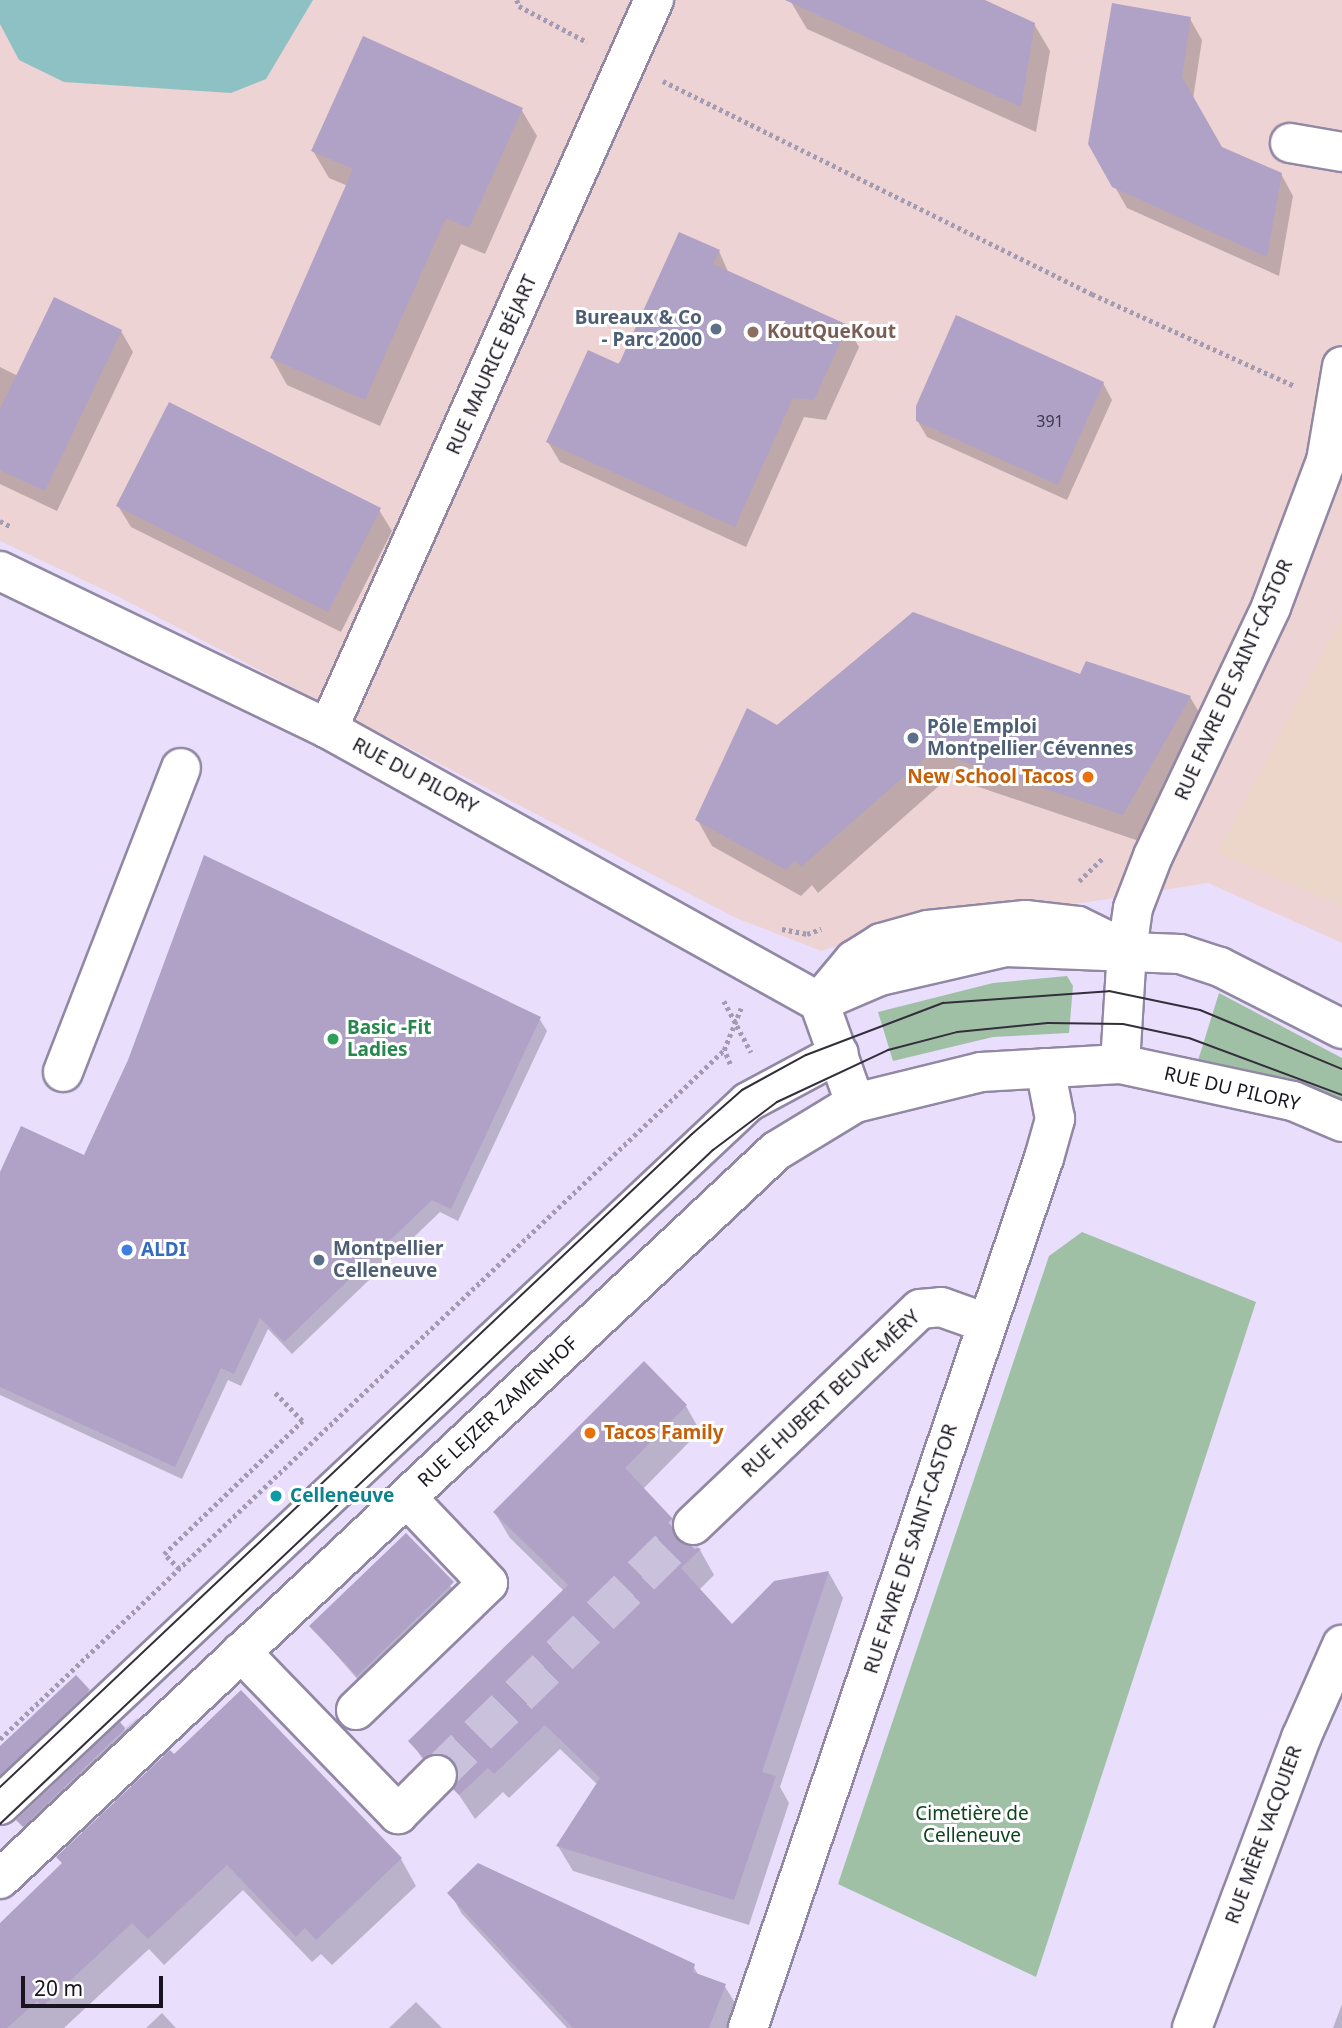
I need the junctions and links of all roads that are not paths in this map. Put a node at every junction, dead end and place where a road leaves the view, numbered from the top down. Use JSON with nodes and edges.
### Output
{"nodes":[{"id":1,"x":654,"y":0,"type":"edge"},
{"id":2,"x":1290,"y":143,"type":"dead end"},
{"id":3,"x":1342,"y":152,"type":"edge"},
{"id":4,"x":1342,"y":366,"type":"edge"},
{"id":5,"x":0,"y":571,"type":"edge"},
{"id":6,"x":328,"y":729,"type":"junction"},
{"id":7,"x":181,"y":768,"type":"dead end"},
{"id":8,"x":1128,"y":950,"type":"junction"},
{"id":9,"x":819,"y":1003,"type":"junction"},
{"id":10,"x":1342,"y":1029,"type":"edge"},
{"id":11,"x":839,"y":1053,"type":"junction"},
{"id":12,"x":1120,"y":1064,"type":"junction"},
{"id":13,"x":1045,"y":1068,"type":"junction"},
{"id":14,"x":63,"y":1072,"type":"dead end"},
{"id":15,"x":855,"y":1103,"type":"junction"},
{"id":16,"x":1342,"y":1122,"type":"edge"},
{"id":17,"x":986,"y":1323,"type":"junction"},
{"id":18,"x":407,"y":1498,"type":"junction"},
{"id":19,"x":692,"y":1525,"type":"tunnel mouth"},
{"id":20,"x":241,"y":1652,"type":"junction"},
{"id":21,"x":1338,"y":1668,"type":"edge"},
{"id":22,"x":356,"y":1710,"type":"dead end"},
{"id":23,"x":437,"y":1775,"type":"tunnel mouth"},
{"id":24,"x":0,"y":1805,"type":"edge"},
{"id":25,"x":0,"y":1879,"type":"edge"},
{"id":26,"x":748,"y":2028,"type":"edge"},
{"id":27,"x":1192,"y":2028,"type":"edge"}],
"edges":[{"from":1,"to":6,"type":"street","name":"RUE MAURICE BÉJART"},
{"from":2,"to":3,"type":"street"},
{"from":4,"to":8,"type":"street","name":"RUE FAVRE DE SAINT-CASTOR"},
{"from":5,"to":6,"type":"street","name":"RUE DU PILORY"},
{"from":6,"to":9,"type":"street","name":"RUE DU PILORY"},
{"from":7,"to":14,"type":"street"},
{"from":8,"to":9,"type":"street"},
{"from":8,"to":10,"type":"street"},
{"from":8,"to":12,"type":"street","name":"RUE FAVRE DE SAINT-CASTOR"},
{"from":9,"to":11,"type":"street"},
{"from":11,"to":15,"type":"street"},
{"from":11,"to":24,"type":"street"},
{"from":12,"to":13,"type":"street","name":"RUE DU PILORY"},
{"from":12,"to":16,"type":"street","name":"RUE DU PILORY"},
{"from":13,"to":15,"type":"street","name":"RUE LEJZER ZAMENHOF"},
{"from":13,"to":17,"type":"street","name":"RUE FAVRE DE SAINT-CASTOR"},
{"from":15,"to":18,"type":"street","name":"RUE LEJZER ZAMENHOF"},
{"from":17,"to":19,"type":"street","name":"RUE HUBERT BEUVE-MÉRY"},
{"from":17,"to":26,"type":"street","name":"RUE FAVRE DE SAINT-CASTOR"},
{"from":18,"to":20,"type":"street","name":"RUE LEJZER ZAMENHOF"},
{"from":18,"to":22,"type":"street"},
{"from":20,"to":23,"type":"street"},
{"from":20,"to":25,"type":"street","name":"RUE LEJZER ZAMENHOF"},
{"from":21,"to":27,"type":"street","name":"RUE MÈRE VACQUIER"}]}
